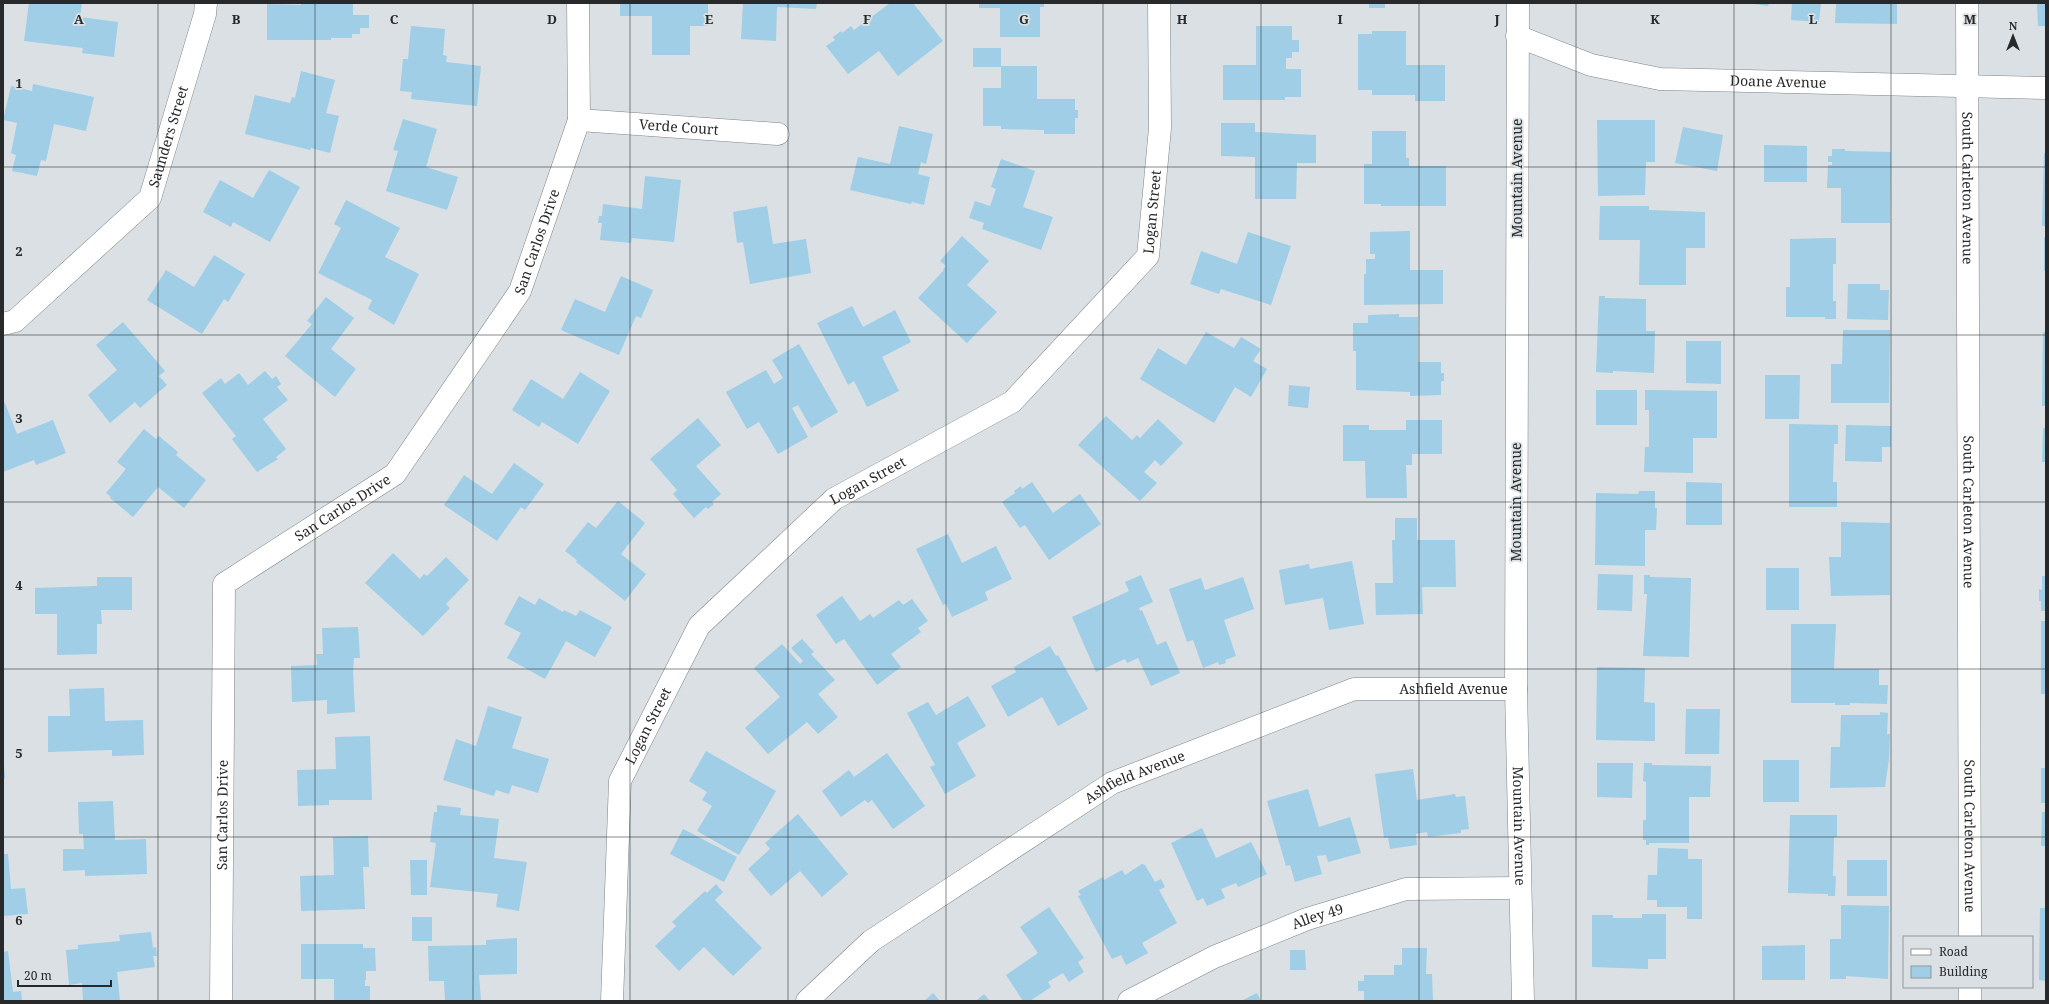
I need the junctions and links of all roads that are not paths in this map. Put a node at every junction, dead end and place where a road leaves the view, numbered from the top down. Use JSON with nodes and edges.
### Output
{"nodes":[{"id":1,"x":206,"y":3,"type":"edge"},
{"id":2,"x":578,"y":3,"type":"edge"},
{"id":3,"x":1159,"y":3,"type":"edge"},
{"id":4,"x":1518,"y":3,"type":"edge"},
{"id":5,"x":1967,"y":3,"type":"edge"},
{"id":6,"x":1517,"y":36,"type":"junction"},
{"id":7,"x":1966,"y":87,"type":"junction"},
{"id":8,"x":2046,"y":88,"type":"edge"},
{"id":9,"x":579,"y":120,"type":"junction"},
{"id":10,"x":778,"y":134,"type":"dead end"},
{"id":11,"x":3,"y":324,"type":"edge"},
{"id":12,"x":1516,"y":689,"type":"junction"},
{"id":13,"x":1520,"y":888,"type":"junction"},
{"id":14,"x":1970,"y":936,"type":"edge"},
{"id":15,"x":1970,"y":988,"type":"edge"},
{"id":16,"x":221,"y":1001,"type":"edge"},
{"id":17,"x":612,"y":1001,"type":"edge"},
{"id":18,"x":807,"y":1001,"type":"edge"},
{"id":19,"x":1129,"y":1001,"type":"edge"},
{"id":20,"x":1523,"y":1001,"type":"edge"},
{"id":21,"x":1970,"y":1001,"type":"edge"}],
"edges":[{"from":1,"to":11,"type":"street","name":"Saunders Street"},
{"from":2,"to":9,"type":"street","name":"San Carlos Drive"},
{"from":3,"to":17,"type":"street","name":"Logan Street"},
{"from":4,"to":6,"type":"street","name":"Mountain Avenue"},
{"from":5,"to":7,"type":"street","name":"South Carleton Avenue"},
{"from":6,"to":7,"type":"street","name":"Doane Avenue"},
{"from":6,"to":12,"type":"street","name":"Mountain Avenue"},
{"from":7,"to":8,"type":"street","name":"Doane Avenue"},
{"from":7,"to":14,"type":"street","name":"South Carleton Avenue"},
{"from":9,"to":10,"type":"street","name":"Verde Court"},
{"from":9,"to":16,"type":"street","name":"San Carlos Drive"},
{"from":12,"to":13,"type":"street","name":"Mountain Avenue"},
{"from":12,"to":18,"type":"street","name":"Ashfield Avenue"},
{"from":13,"to":19,"type":"street","name":"Alley 49"},
{"from":13,"to":20,"type":"street","name":"Mountain Avenue"},
{"from":15,"to":21,"type":"street"}]}
